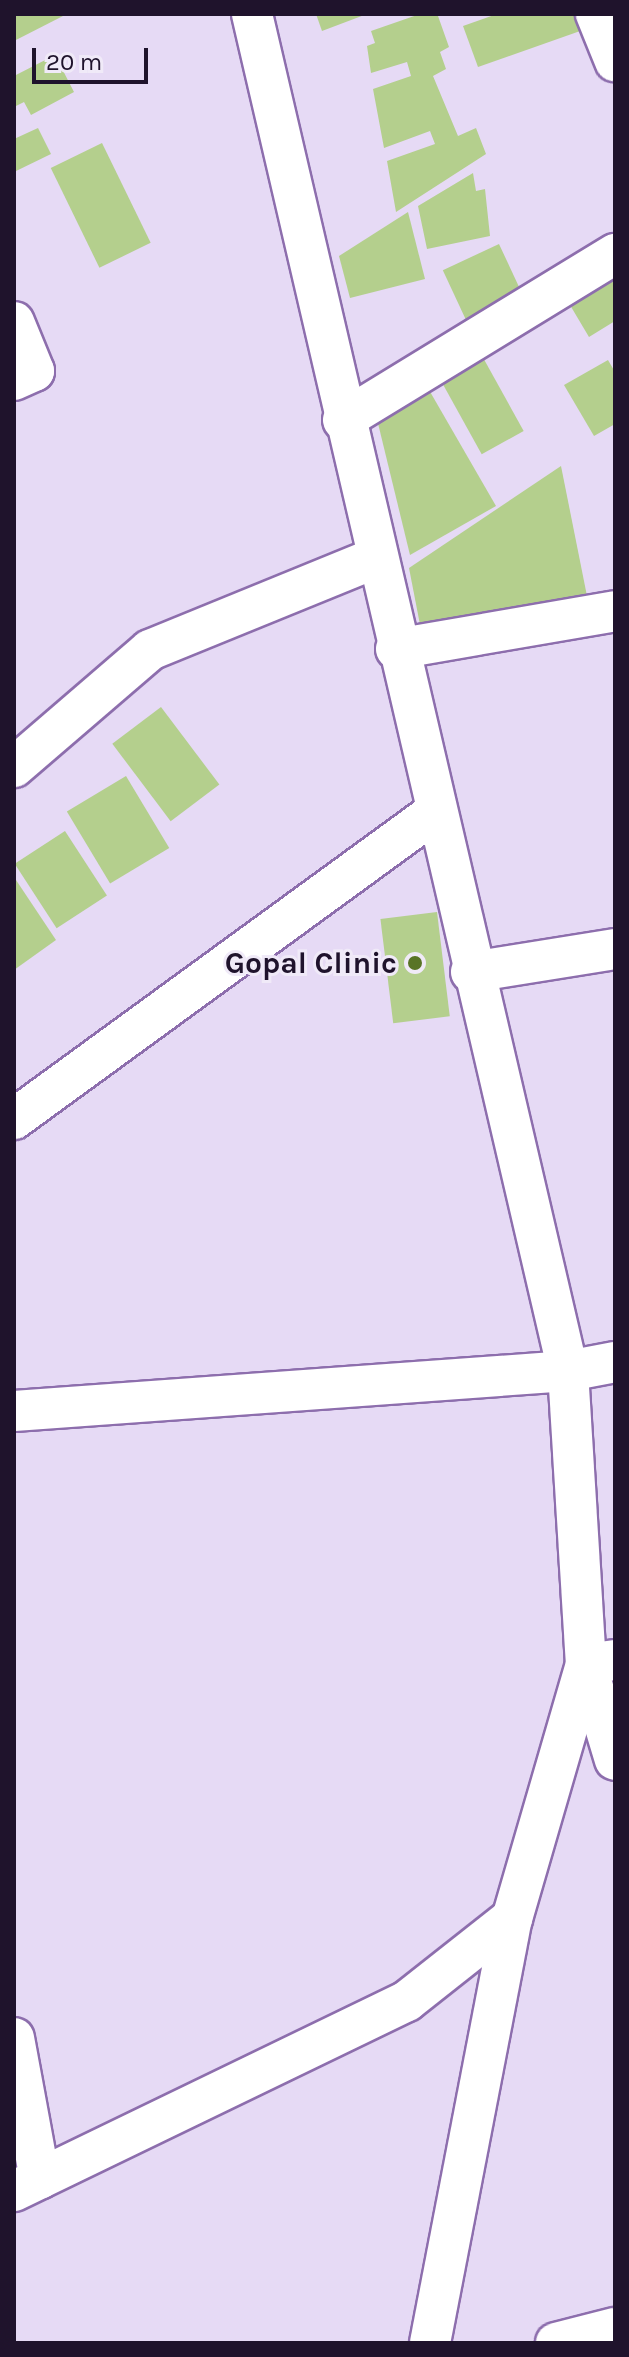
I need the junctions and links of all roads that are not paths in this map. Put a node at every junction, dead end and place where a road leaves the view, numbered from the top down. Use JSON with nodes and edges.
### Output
{"nodes":[{"id":1,"x":252,"y":14,"type":"edge"},
{"id":2,"x":596,"y":14,"type":"edge"},
{"id":3,"x":615,"y":61,"type":"edge"},
{"id":4,"x":615,"y":254,"type":"edge"},
{"id":5,"x":14,"y":322,"type":"edge"},
{"id":6,"x":14,"y":380,"type":"edge"},
{"id":7,"x":343,"y":420,"type":"junction"},
{"id":8,"x":375,"y":558,"type":"junction"},
{"id":9,"x":615,"y":611,"type":"edge"},
{"id":10,"x":396,"y":649,"type":"junction"},
{"id":11,"x":14,"y":767,"type":"edge"},
{"id":12,"x":434,"y":813,"type":"junction"},
{"id":13,"x":615,"y":949,"type":"edge"},
{"id":14,"x":471,"y":972,"type":"junction"},
{"id":15,"x":14,"y":1119,"type":"edge"},
{"id":16,"x":615,"y":1362,"type":"edge"},
{"id":17,"x":568,"y":1371,"type":"junction"},
{"id":18,"x":14,"y":1411,"type":"edge"},
{"id":19,"x":601,"y":1662,"type":"edge"},
{"id":20,"x":607,"y":1704,"type":"edge"},
{"id":21,"x":615,"y":1760,"type":"edge"},
{"id":22,"x":512,"y":1918,"type":"junction"},
{"id":23,"x":14,"y":2038,"type":"edge"},
{"id":24,"x":27,"y":2185,"type":"edge"},
{"id":25,"x":615,"y":2328,"type":"edge"},
{"id":26,"x":430,"y":2343,"type":"edge"},
{"id":27,"x":556,"y":2343,"type":"edge"}],
"edges":[{"from":1,"to":7,"type":"street"},
{"from":2,"to":3,"type":"street"},
{"from":4,"to":7,"type":"street"},
{"from":5,"to":6,"type":"street"},
{"from":7,"to":8,"type":"street"},
{"from":8,"to":10,"type":"street"},
{"from":8,"to":11,"type":"street"},
{"from":9,"to":10,"type":"street"},
{"from":10,"to":12,"type":"street"},
{"from":12,"to":14,"type":"street"},
{"from":12,"to":15,"type":"street"},
{"from":13,"to":14,"type":"street"},
{"from":14,"to":17,"type":"street"},
{"from":16,"to":17,"type":"street"},
{"from":17,"to":18,"type":"street"},
{"from":17,"to":19,"type":"street"},
{"from":19,"to":20,"type":"street"},
{"from":19,"to":22,"type":"street"},
{"from":20,"to":21,"type":"street"},
{"from":22,"to":24,"type":"street"},
{"from":22,"to":26,"type":"street"},
{"from":23,"to":24,"type":"street"},
{"from":25,"to":27,"type":"street"}]}
